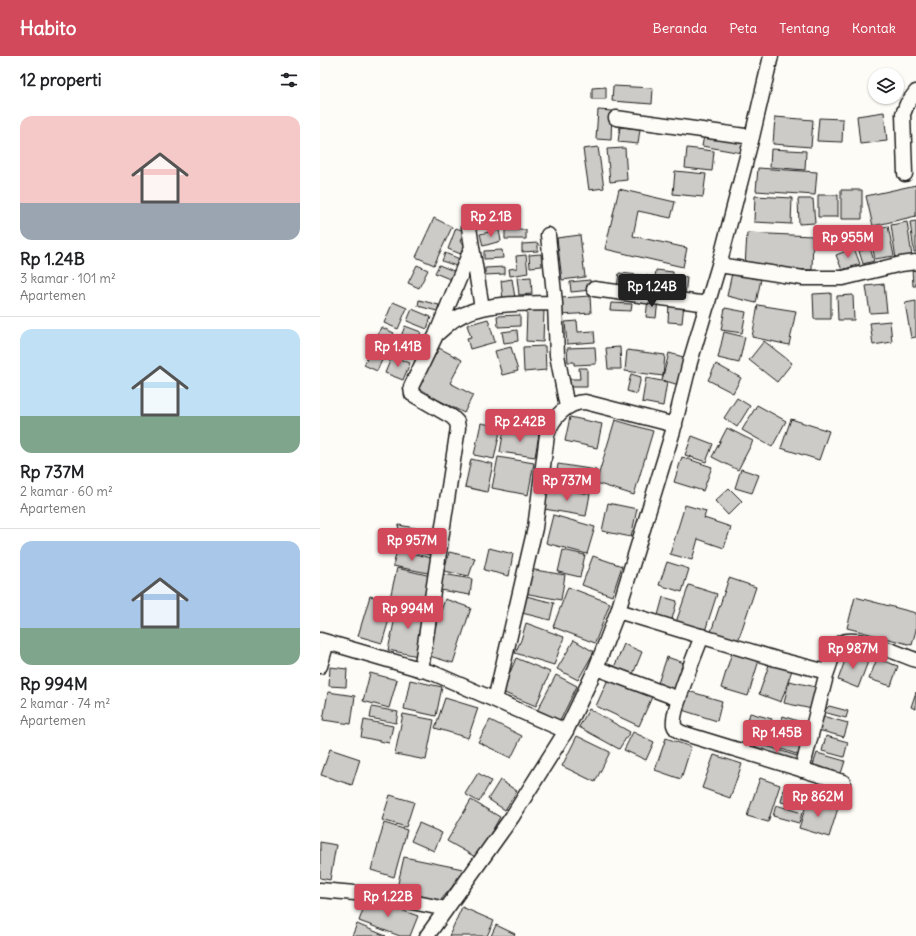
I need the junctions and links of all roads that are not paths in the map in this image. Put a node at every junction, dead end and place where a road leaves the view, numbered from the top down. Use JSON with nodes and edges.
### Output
{"nodes":[{"id":1,"x":771,"y":56,"type":"edge"},
{"id":2,"x":916,"y":92,"type":"edge"},
{"id":3,"x":616,"y":118,"type":"dead end"},
{"id":4,"x":752,"y":137,"type":"junction"},
{"id":5,"x":905,"y":174,"type":"dead end"},
{"id":6,"x":469,"y":227,"type":"dead end"},
{"id":7,"x":548,"y":235,"type":"dead end"},
{"id":8,"x":472,"y":247,"type":"junction"},
{"id":9,"x":916,"y":262,"type":"edge"},
{"id":10,"x":719,"y":265,"type":"junction"},
{"id":11,"x":594,"y":290,"type":"dead end"},
{"id":12,"x":555,"y":303,"type":"junction"},
{"id":13,"x":708,"y":304,"type":"junction"},
{"id":14,"x":482,"y":308,"type":"junction"},
{"id":15,"x":436,"y":335,"type":"junction"},
{"id":16,"x":567,"y":407,"type":"junction"},
{"id":17,"x":675,"y":425,"type":"junction"},
{"id":18,"x":618,"y":611,"type":"junction"},
{"id":19,"x":702,"y":636,"type":"junction"},
{"id":20,"x":324,"y":641,"type":"edge"},
{"id":21,"x":916,"y":660,"type":"edge"},
{"id":22,"x":320,"y":666,"type":"edge"},
{"id":23,"x":596,"y":668,"type":"junction"},
{"id":24,"x":421,"y":670,"type":"junction"},
{"id":25,"x":827,"y":672,"type":"junction"},
{"id":26,"x":678,"y":699,"type":"junction"},
{"id":27,"x":495,"y":700,"type":"junction"},
{"id":28,"x":566,"y":731,"type":"junction"},
{"id":29,"x":802,"y":770,"type":"junction"},
{"id":30,"x":843,"y":782,"type":"dead end"},
{"id":31,"x":320,"y":890,"type":"edge"},
{"id":32,"x":446,"y":909,"type":"junction"},
{"id":33,"x":427,"y":936,"type":"edge"}],
"edges":[{"from":1,"to":4,"type":"street"},
{"from":2,"to":5,"type":"street"},
{"from":3,"to":4,"type":"street"},
{"from":4,"to":10,"type":"street"},
{"from":6,"to":8,"type":"street"},
{"from":7,"to":12,"type":"street"},
{"from":8,"to":14,"type":"street"},
{"from":8,"to":15,"type":"street"},
{"from":9,"to":10,"type":"street"},
{"from":10,"to":13,"type":"street"},
{"from":11,"to":13,"type":"street"},
{"from":12,"to":14,"type":"street"},
{"from":12,"to":16,"type":"street"},
{"from":13,"to":17,"type":"street"},
{"from":14,"to":15,"type":"street"},
{"from":15,"to":24,"type":"street"},
{"from":16,"to":17,"type":"street"},
{"from":16,"to":27,"type":"street"},
{"from":17,"to":18,"type":"street"},
{"from":18,"to":19,"type":"street"},
{"from":18,"to":23,"type":"street"},
{"from":19,"to":25,"type":"street"},
{"from":19,"to":26,"type":"street"},
{"from":20,"to":22,"type":"street"},
{"from":20,"to":24,"type":"street"},
{"from":21,"to":25,"type":"street"},
{"from":23,"to":26,"type":"street"},
{"from":23,"to":28,"type":"street"},
{"from":24,"to":27,"type":"street"},
{"from":25,"to":29,"type":"street"},
{"from":26,"to":29,"type":"street"},
{"from":27,"to":28,"type":"street"},
{"from":28,"to":32,"type":"street"},
{"from":29,"to":30,"type":"street"},
{"from":31,"to":32,"type":"street"},
{"from":32,"to":33,"type":"street"}]}
